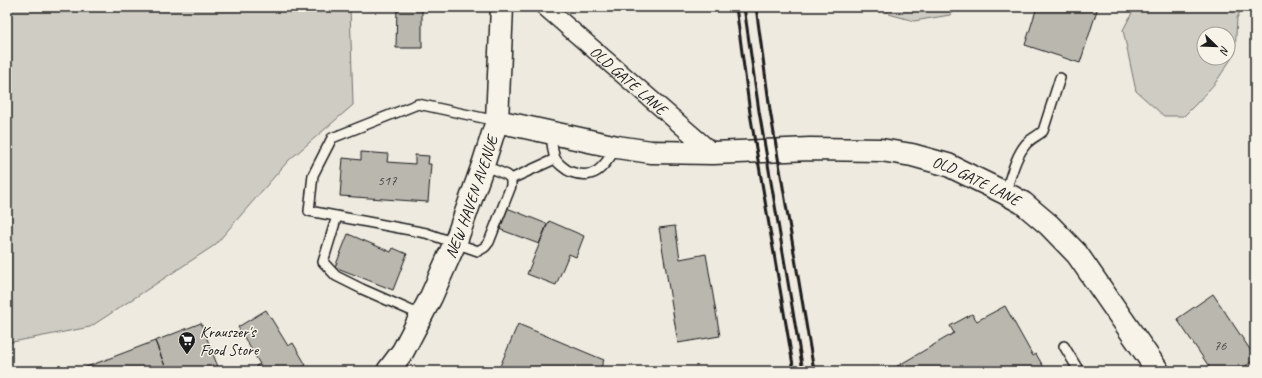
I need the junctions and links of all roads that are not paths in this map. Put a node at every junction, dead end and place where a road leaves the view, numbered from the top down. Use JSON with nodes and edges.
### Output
{"nodes":[{"id":1,"x":502,"y":7,"type":"edge"},
{"id":2,"x":545,"y":7,"type":"edge"},
{"id":3,"x":1060,"y":78,"type":"dead end"},
{"id":4,"x":497,"y":121,"type":"junction"},
{"id":5,"x":551,"y":133,"type":"junction"},
{"id":6,"x":617,"y":147,"type":"junction"},
{"id":7,"x":713,"y":153,"type":"junction"},
{"id":8,"x":555,"y":158,"type":"junction"},
{"id":9,"x":483,"y":165,"type":"junction"},
{"id":10,"x":511,"y":179,"type":"junction"},
{"id":11,"x":1006,"y":193,"type":"junction"},
{"id":12,"x":337,"y":216,"type":"junction"},
{"id":13,"x":455,"y":242,"type":"junction"},
{"id":14,"x":422,"y":315,"type":"junction"},
{"id":15,"x":1064,"y":346,"type":"dead end"},
{"id":16,"x":388,"y":371,"type":"edge"},
{"id":17,"x":1079,"y":371,"type":"edge"},
{"id":18,"x":1157,"y":371,"type":"edge"}],
"edges":[{"from":1,"to":4,"type":"main road","name":"NEW HAVEN AVENUE"},
{"from":2,"to":7,"type":"street","name":"OLD GATE LANE"},
{"from":3,"to":11,"type":"lane"},
{"from":4,"to":5,"type":"main road","name":"OLD GATE LANE"},
{"from":4,"to":9,"type":"main road","name":"NEW HAVEN AVENUE"},
{"from":4,"to":12,"type":"lane"},
{"from":5,"to":6,"type":"main road","name":"OLD GATE LANE"},
{"from":5,"to":8,"type":"lane"},
{"from":6,"to":7,"type":"main road","name":"OLD GATE LANE"},
{"from":6,"to":8,"type":"lane"},
{"from":7,"to":11,"type":"main road","name":"OLD GATE LANE"},
{"from":8,"to":10,"type":"lane"},
{"from":9,"to":10,"type":"lane"},
{"from":9,"to":13,"type":"main road","name":"NEW HAVEN AVENUE"},
{"from":10,"to":13,"type":"lane"},
{"from":11,"to":18,"type":"main road","name":"OLD GATE LANE"},
{"from":12,"to":13,"type":"lane"},
{"from":12,"to":14,"type":"lane"},
{"from":13,"to":14,"type":"main road","name":"NEW HAVEN AVENUE"},
{"from":14,"to":16,"type":"main road","name":"NEW HAVEN AVENUE"},
{"from":15,"to":17,"type":"lane"}]}
